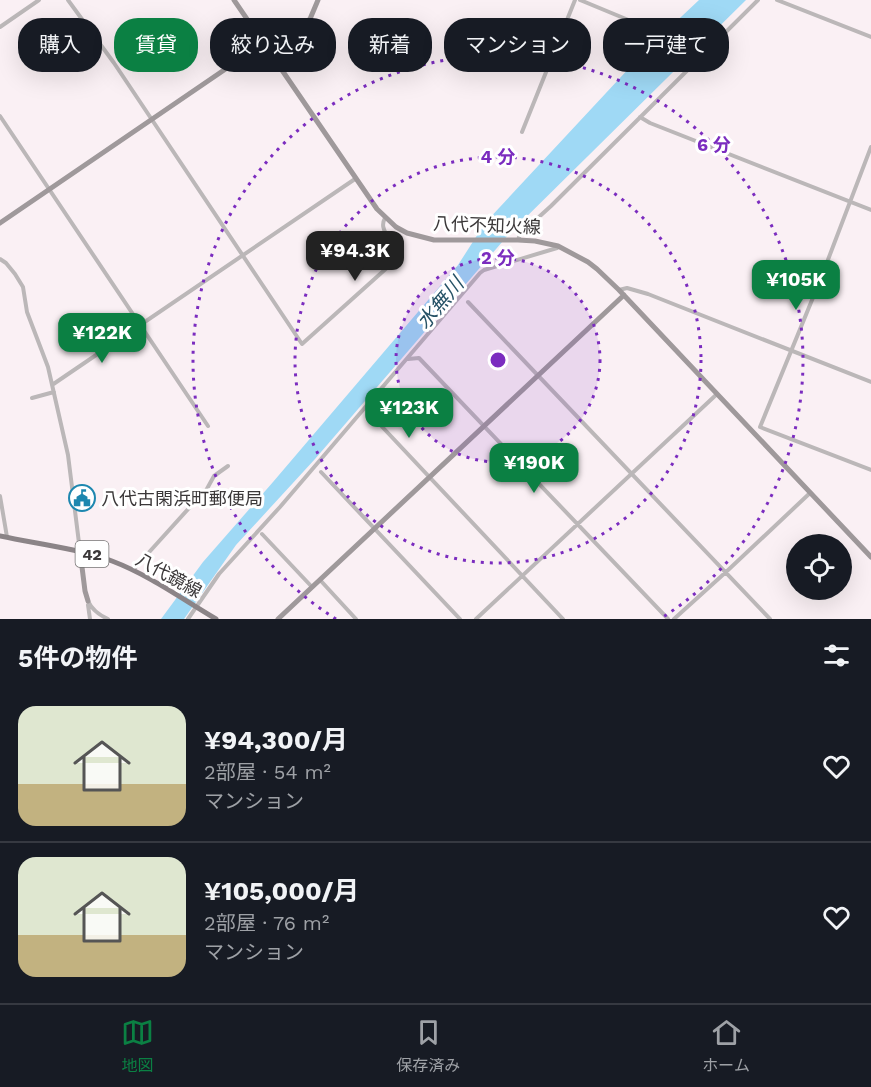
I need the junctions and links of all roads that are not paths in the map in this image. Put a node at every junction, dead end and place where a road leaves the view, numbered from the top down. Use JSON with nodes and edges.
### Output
{"nodes":[{"id":1,"x":39,"y":0,"type":"edge"},
{"id":2,"x":68,"y":0,"type":"edge"},
{"id":3,"x":234,"y":0,"type":"edge"},
{"id":4,"x":318,"y":0,"type":"edge"},
{"id":5,"x":578,"y":0,"type":"edge"},
{"id":6,"x":758,"y":0,"type":"edge"},
{"id":7,"x":777,"y":0,"type":"edge"},
{"id":8,"x":246,"y":18,"type":"edge"},
{"id":9,"x":310,"y":18,"type":"edge"},
{"id":10,"x":623,"y":18,"type":"edge"},
{"id":11,"x":0,"y":27,"type":"edge"},
{"id":12,"x":871,"y":37,"type":"edge"},
{"id":13,"x":221,"y":72,"type":"edge"},
{"id":14,"x":283,"y":72,"type":"edge"},
{"id":15,"x":0,"y":116,"type":"edge"},
{"id":16,"x":640,"y":117,"type":"junction"},
{"id":17,"x":152,"y":120,"type":"junction"},
{"id":18,"x":522,"y":132,"type":"dead end"},
{"id":19,"x":871,"y":147,"type":"edge"},
{"id":20,"x":356,"y":179,"type":"junction"},
{"id":21,"x":49,"y":189,"type":"junction"},
{"id":22,"x":850,"y":201,"type":"junction"},
{"id":23,"x":871,"y":210,"type":"edge"},
{"id":24,"x":385,"y":218,"type":"junction"},
{"id":25,"x":0,"y":223,"type":"edge"},
{"id":26,"x":516,"y":240,"type":"junction"},
{"id":27,"x":558,"y":246,"type":"junction"},
{"id":28,"x":243,"y":256,"type":"junction"},
{"id":29,"x":0,"y":259,"type":"edge"},
{"id":30,"x":619,"y":290,"type":"junction"},
{"id":31,"x":624,"y":295,"type":"junction"},
{"id":32,"x":468,"y":302,"type":"dead end"},
{"id":33,"x":140,"y":325,"type":"junction"},
{"id":34,"x":791,"y":351,"type":"junction"},
{"id":35,"x":408,"y":358,"type":"junction"},
{"id":36,"x":538,"y":375,"type":"junction"},
{"id":37,"x":871,"y":382,"type":"edge"},
{"id":38,"x":52,"y":386,"type":"junction"},
{"id":39,"x":54,"y":392,"type":"junction"},
{"id":40,"x":717,"y":394,"type":"junction"},
{"id":41,"x":32,"y":398,"type":"dead end"},
{"id":42,"x":372,"y":416,"type":"dead end"},
{"id":43,"x":208,"y":426,"type":"dead end"},
{"id":44,"x":484,"y":426,"type":"junction"},
{"id":45,"x":228,"y":466,"type":"dead end"},
{"id":46,"x":871,"y":470,"type":"edge"},
{"id":47,"x":321,"y":472,"type":"dead end"},
{"id":48,"x":633,"y":474,"type":"junction"},
{"id":49,"x":430,"y":477,"type":"junction"},
{"id":50,"x":810,"y":493,"type":"junction"},
{"id":51,"x":0,"y":495,"type":"edge"},
{"id":52,"x":577,"y":524,"type":"junction"},
{"id":53,"x":375,"y":529,"type":"junction"},
{"id":54,"x":261,"y":534,"type":"dead end"},
{"id":55,"x":0,"y":536,"type":"edge"},
{"id":56,"x":7,"y":537,"type":"junction"},
{"id":57,"x":80,"y":551,"type":"junction"},
{"id":58,"x":871,"y":557,"type":"edge"},
{"id":59,"x":133,"y":570,"type":"junction"},
{"id":60,"x":726,"y":572,"type":"junction"},
{"id":61,"x":523,"y":575,"type":"junction"},
{"id":62,"x":321,"y":581,"type":"junction"},
{"id":63,"x":312,"y":588,"type":"junction"},
{"id":64,"x":88,"y":601,"type":"junction"},
{"id":65,"x":196,"y":607,"type":"junction"},
{"id":66,"x":90,"y":619,"type":"edge"},
{"id":67,"x":108,"y":619,"type":"edge"},
{"id":68,"x":188,"y":619,"type":"edge"},
{"id":69,"x":216,"y":619,"type":"edge"},
{"id":70,"x":278,"y":619,"type":"edge"},
{"id":71,"x":356,"y":619,"type":"edge"},
{"id":72,"x":460,"y":619,"type":"edge"},
{"id":73,"x":476,"y":619,"type":"edge"},
{"id":74,"x":564,"y":619,"type":"edge"},
{"id":75,"x":668,"y":619,"type":"edge"},
{"id":76,"x":674,"y":619,"type":"edge"},
{"id":77,"x":770,"y":619,"type":"edge"}],
"edges":[{"from":1,"to":11,"type":"street"},
{"from":2,"to":17,"type":"street"},
{"from":3,"to":8,"type":"main road","name":"八代不知火線"},
{"from":4,"to":9,"type":"main road"},
{"from":5,"to":10,"type":"street"},
{"from":5,"to":18,"type":"street"},
{"from":6,"to":16,"type":"street"},
{"from":7,"to":12,"type":"street"},
{"from":13,"to":17,"type":"main road"},
{"from":14,"to":20,"type":"main road","name":"八代不知火線"},
{"from":15,"to":21,"type":"street"},
{"from":16,"to":22,"type":"street"},
{"from":16,"to":26,"type":"street"},
{"from":17,"to":21,"type":"main road"},
{"from":17,"to":28,"type":"street"},
{"from":19,"to":22,"type":"street"},
{"from":20,"to":24,"type":"main road","name":"八代不知火線"},
{"from":20,"to":28,"type":"street"},
{"from":21,"to":25,"type":"main road"},
{"from":21,"to":33,"type":"street"},
{"from":22,"to":23,"type":"street"},
{"from":22,"to":34,"type":"street"},
{"from":24,"to":26,"type":"main road","name":"八代不知火線"},
{"from":24,"to":28,"type":"street"},
{"from":26,"to":27,"type":"main road","name":"八代不知火線"},
{"from":27,"to":30,"type":"main road","name":"八代不知火線"},
{"from":27,"to":35,"type":"street"},
{"from":28,"to":33,"type":"street"},
{"from":29,"to":38,"type":"street"},
{"from":30,"to":31,"type":"main road","name":"八代不知火線"},
{"from":30,"to":34,"type":"street"},
{"from":31,"to":36,"type":"main road"},
{"from":31,"to":40,"type":"main road","name":"八代不知火線"},
{"from":32,"to":36,"type":"street"},
{"from":33,"to":38,"type":"street"},
{"from":33,"to":43,"type":"street"},
{"from":34,"to":37,"type":"street"},
{"from":34,"to":46,"type":"street"},
{"from":35,"to":44,"type":"street"},
{"from":35,"to":65,"type":"street"},
{"from":36,"to":44,"type":"main road"},
{"from":36,"to":48,"type":"street"},
{"from":38,"to":39,"type":"street"},
{"from":39,"to":41,"type":"street"},
{"from":39,"to":57,"type":"street"},
{"from":40,"to":48,"type":"street"},
{"from":40,"to":50,"type":"main road","name":"八代不知火線"},
{"from":42,"to":49,"type":"street"},
{"from":44,"to":49,"type":"main road"},
{"from":44,"to":52,"type":"street"},
{"from":45,"to":59,"type":"street"},
{"from":47,"to":53,"type":"street"},
{"from":48,"to":52,"type":"street"},
{"from":48,"to":60,"type":"street"},
{"from":49,"to":53,"type":"main road"},
{"from":49,"to":61,"type":"street"},
{"from":50,"to":58,"type":"main road","name":"八代不知火線"},
{"from":50,"to":60,"type":"street"},
{"from":51,"to":56,"type":"street"},
{"from":52,"to":61,"type":"street"},
{"from":52,"to":75,"type":"street"},
{"from":53,"to":62,"type":"main road"},
{"from":53,"to":72,"type":"street"},
{"from":54,"to":63,"type":"street"},
{"from":55,"to":56,"type":"main road","name":"八代鏡線","number":"42"},
{"from":56,"to":57,"type":"main road","name":"八代鏡線","number":"42"},
{"from":57,"to":59,"type":"main road","name":"八代鏡線","number":"42"},
{"from":57,"to":64,"type":"main road"},
{"from":59,"to":65,"type":"main road","name":"八代鏡線","number":"42"},
{"from":60,"to":76,"type":"street"},
{"from":60,"to":77,"type":"street"},
{"from":61,"to":73,"type":"street"},
{"from":61,"to":74,"type":"street"},
{"from":62,"to":63,"type":"main road"},
{"from":62,"to":71,"type":"street"},
{"from":63,"to":70,"type":"main road"},
{"from":64,"to":66,"type":"street"},
{"from":64,"to":67,"type":"street"},
{"from":65,"to":68,"type":"street"},
{"from":65,"to":69,"type":"main road","name":"八代鏡線","number":"42"}]}
